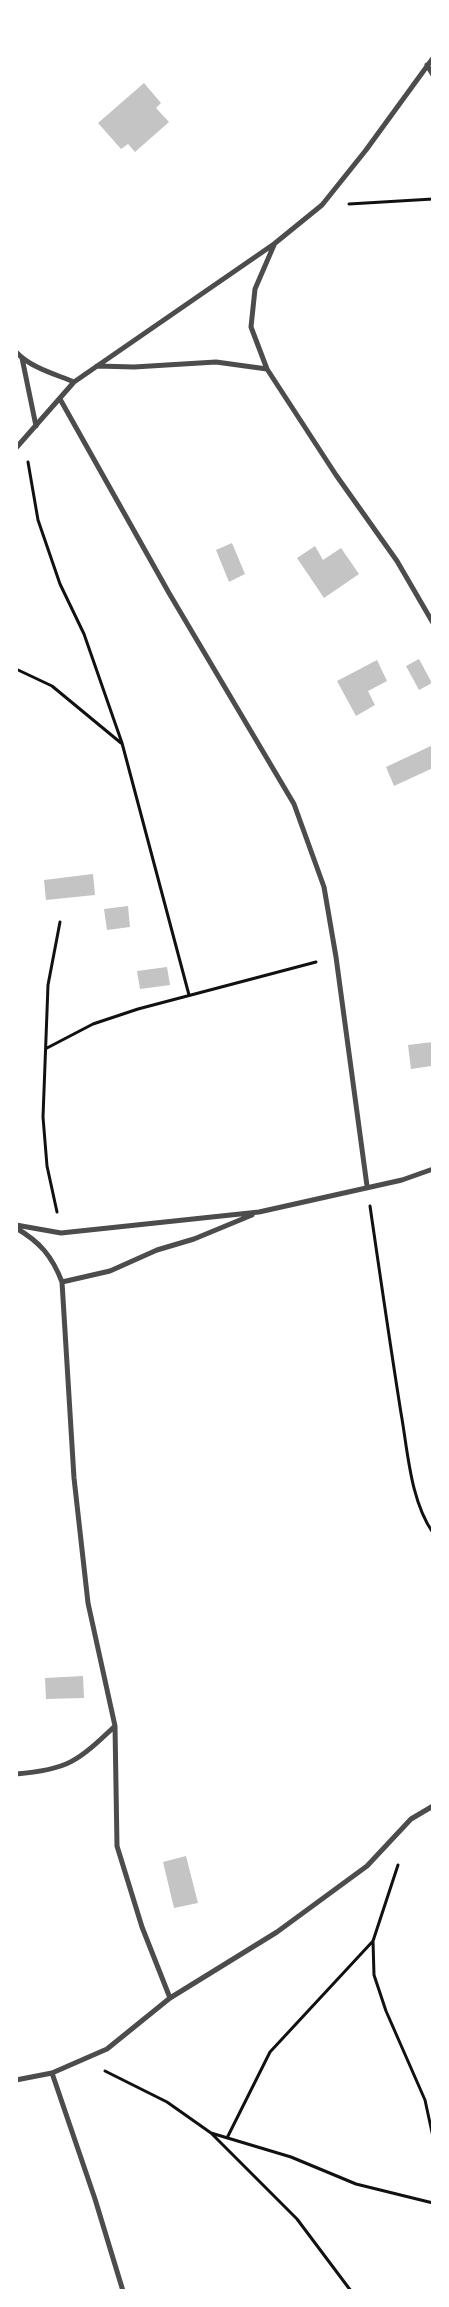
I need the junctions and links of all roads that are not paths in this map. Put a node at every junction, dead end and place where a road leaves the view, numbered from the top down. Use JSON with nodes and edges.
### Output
{"nodes":[{"id":1,"x":433,"y":58,"type":"edge"},
{"id":2,"x":427,"y":65,"type":"junction"},
{"id":3,"x":433,"y":75,"type":"edge"},
{"id":4,"x":274,"y":244,"type":"junction"},
{"id":5,"x":16,"y":352,"type":"edge"},
{"id":6,"x":22,"y":358,"type":"junction"},
{"id":7,"x":96,"y":366,"type":"junction"},
{"id":8,"x":266,"y":369,"type":"junction"},
{"id":9,"x":74,"y":382,"type":"junction"},
{"id":10,"x":60,"y":399,"type":"junction"},
{"id":11,"x":36,"y":426,"type":"junction"},
{"id":12,"x":16,"y":448,"type":"edge"},
{"id":13,"x":433,"y":623,"type":"edge"},
{"id":14,"x":433,"y":1169,"type":"edge"},
{"id":15,"x":367,"y":1186,"type":"junction"},
{"id":16,"x":258,"y":1212,"type":"junction"},
{"id":17,"x":16,"y":1226,"type":"edge"},
{"id":18,"x":62,"y":1282,"type":"junction"},
{"id":19,"x":115,"y":1726,"type":"junction"},
{"id":20,"x":16,"y":1774,"type":"edge"},
{"id":21,"x":433,"y":1806,"type":"edge"},
{"id":22,"x":170,"y":1998,"type":"junction"},
{"id":23,"x":52,"y":2073,"type":"junction"},
{"id":24,"x":16,"y":2080,"type":"edge"},
{"id":25,"x":122,"y":2291,"type":"edge"}],
"edges":[{"from":1,"to":2,"type":"street"},
{"from":2,"to":3,"type":"street"},
{"from":2,"to":4,"type":"street"},
{"from":4,"to":7,"type":"street"},
{"from":4,"to":8,"type":"street"},
{"from":5,"to":6,"type":"street"},
{"from":6,"to":9,"type":"street"},
{"from":6,"to":11,"type":"street"},
{"from":7,"to":8,"type":"street"},
{"from":7,"to":9,"type":"street"},
{"from":8,"to":13,"type":"street"},
{"from":9,"to":10,"type":"street"},
{"from":10,"to":11,"type":"street"},
{"from":10,"to":15,"type":"street"},
{"from":11,"to":12,"type":"street"},
{"from":14,"to":15,"type":"street"},
{"from":15,"to":16,"type":"street"},
{"from":16,"to":17,"type":"street"},
{"from":16,"to":18,"type":"street"},
{"from":17,"to":18,"type":"street"},
{"from":18,"to":19,"type":"street"},
{"from":19,"to":20,"type":"street"},
{"from":19,"to":22,"type":"street"},
{"from":21,"to":22,"type":"street"},
{"from":22,"to":23,"type":"street"},
{"from":23,"to":24,"type":"street"},
{"from":23,"to":25,"type":"street"}]}
